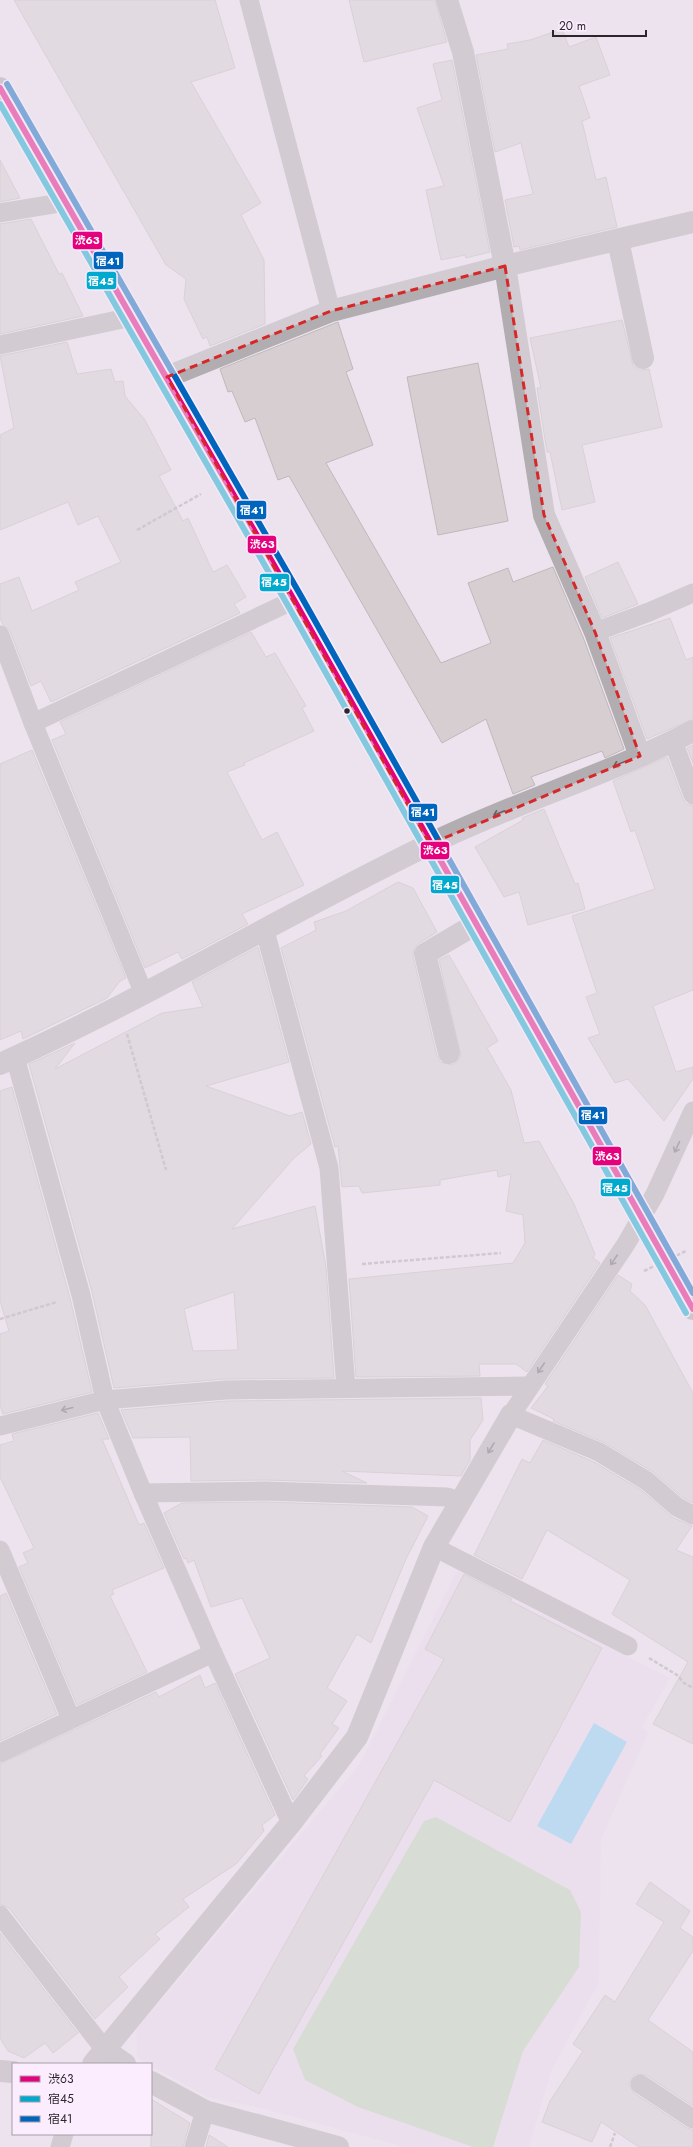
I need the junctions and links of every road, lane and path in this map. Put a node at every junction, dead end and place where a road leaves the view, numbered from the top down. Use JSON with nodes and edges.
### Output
{"nodes":[{"id":1,"x":249,"y":0,"type":"edge"},
{"id":2,"x":447,"y":0,"type":"edge"},
{"id":3,"x":0,"y":88,"type":"edge"},
{"id":4,"x":66,"y":202,"type":"junction"},
{"id":5,"x":0,"y":213,"type":"edge"},
{"id":6,"x":693,"y":222,"type":"edge"},
{"id":7,"x":618,"y":240,"type":"junction"},
{"id":8,"x":505,"y":266,"type":"junction"},
{"id":9,"x":331,"y":311,"type":"junction"},
{"id":10,"x":132,"y":317,"type":"junction"},
{"id":11,"x":0,"y":344,"type":"edge"},
{"id":12,"x":643,"y":358,"type":"dead end"},
{"id":13,"x":167,"y":377,"type":"junction"},
{"id":14,"x":226,"y":481,"type":"junction"},
{"id":15,"x":137,"y":530,"type":"dead end"},
{"id":16,"x":693,"y":593,"type":"edge"},
{"id":17,"x":294,"y":600,"type":"junction"},
{"id":18,"x":594,"y":632,"type":"junction"},
{"id":19,"x":0,"y":635,"type":"edge"},
{"id":20,"x":33,"y":723,"type":"junction"},
{"id":21,"x":693,"y":731,"type":"edge"},
{"id":22,"x":673,"y":741,"type":"junction"},
{"id":23,"x":640,"y":756,"type":"junction"},
{"id":24,"x":693,"y":795,"type":"edge"},
{"id":25,"x":430,"y":844,"type":"junction"},
{"id":26,"x":476,"y":924,"type":"junction"},
{"id":27,"x":265,"y":931,"type":"junction"},
{"id":28,"x":144,"y":994,"type":"junction"},
{"id":29,"x":119,"y":1006,"type":"junction"},
{"id":30,"x":449,"y":1053,"type":"dead end"},
{"id":31,"x":8,"y":1061,"type":"edge"},
{"id":32,"x":693,"y":1111,"type":"edge"},
{"id":33,"x":166,"y":1170,"type":"dead end"},
{"id":34,"x":642,"y":1215,"type":"junction"},
{"id":35,"x":686,"y":1251,"type":"dead end"},
{"id":36,"x":501,"y":1253,"type":"dead end"},
{"id":37,"x":337,"y":1266,"type":"junction"},
{"id":38,"x":644,"y":1271,"type":"dead end"},
{"id":39,"x":81,"y":1295,"type":"junction"},
{"id":40,"x":693,"y":1309,"type":"edge"},
{"id":41,"x":0,"y":1319,"type":"edge"},
{"id":42,"x":529,"y":1386,"type":"junction"},
{"id":43,"x":346,"y":1388,"type":"junction"},
{"id":44,"x":105,"y":1400,"type":"junction"},
{"id":45,"x":511,"y":1415,"type":"junction"},
{"id":46,"x":0,"y":1426,"type":"edge"},
{"id":47,"x":143,"y":1493,"type":"junction"},
{"id":48,"x":458,"y":1502,"type":"junction"},
{"id":49,"x":693,"y":1515,"type":"edge"},
{"id":50,"x":434,"y":1547,"type":"junction"},
{"id":51,"x":0,"y":1550,"type":"edge"},
{"id":52,"x":628,"y":1646,"type":"joint"},
{"id":53,"x":212,"y":1653,"type":"junction"},
{"id":54,"x":693,"y":1688,"type":"edge"},
{"id":55,"x":71,"y":1719,"type":"junction"},
{"id":56,"x":0,"y":1753,"type":"edge"},
{"id":57,"x":291,"y":1823,"type":"junction"},
{"id":58,"x":0,"y":1915,"type":"edge"},
{"id":59,"x":99,"y":2057,"type":"edge"},
{"id":60,"x":121,"y":2063,"type":"edge"},
{"id":61,"x":0,"y":2071,"type":"edge"},
{"id":62,"x":12,"y":2072,"type":"edge"},
{"id":63,"x":152,"y":2083,"type":"edge"},
{"id":64,"x":640,"y":2084,"type":"dead end"},
{"id":65,"x":205,"y":2111,"type":"junction"},
{"id":66,"x":693,"y":2119,"type":"edge"},
{"id":67,"x":616,"y":2133,"type":"dead end"},
{"id":68,"x":64,"y":2135,"type":"edge"},
{"id":69,"x":60,"y":2147,"type":"edge"},
{"id":70,"x":194,"y":2147,"type":"edge"},
{"id":71,"x":338,"y":2147,"type":"edge"},
{"id":72,"x":610,"y":2147,"type":"edge"}],
"edges":[{"from":1,"to":9,"type":"lane"},
{"from":2,"to":8,"type":"street"},
{"from":3,"to":4,"type":"main road"},
{"from":4,"to":5,"type":"lane"},
{"from":4,"to":10,"type":"main road"},
{"from":6,"to":7,"type":"street"},
{"from":7,"to":8,"type":"street"},
{"from":7,"to":12,"type":"street"},
{"from":8,"to":9,"type":"street"},
{"from":8,"to":18,"type":"street"},
{"from":9,"to":13,"type":"street"},
{"from":10,"to":11,"type":"lane"},
{"from":10,"to":13,"type":"main road"},
{"from":13,"to":14,"type":"main road"},
{"from":14,"to":15,"type":"path"},
{"from":14,"to":17,"type":"main road"},
{"from":16,"to":18,"type":"lane"},
{"from":17,"to":20,"type":"lane"},
{"from":17,"to":25,"type":"main road"},
{"from":18,"to":23,"type":"street"},
{"from":19,"to":20,"type":"lane"},
{"from":20,"to":28,"type":"lane"},
{"from":21,"to":22,"type":"street"},
{"from":22,"to":23,"type":"street"},
{"from":22,"to":24,"type":"lane"},
{"from":23,"to":25,"type":"street","one_way":true},
{"from":25,"to":26,"type":"main road"},
{"from":25,"to":27,"type":"street"},
{"from":26,"to":30,"type":"street"},
{"from":26,"to":34,"type":"main road"},
{"from":27,"to":28,"type":"street"},
{"from":27,"to":37,"type":"lane"},
{"from":28,"to":29,"type":"street"},
{"from":29,"to":31,"type":"street"},
{"from":29,"to":33,"type":"path"},
{"from":31,"to":39,"type":"lane"},
{"from":32,"to":34,"type":"lane","one_way":true},
{"from":34,"to":40,"type":"main road"},
{"from":34,"to":42,"type":"lane","one_way":true},
{"from":35,"to":38,"type":"path","bridge":true},
{"from":36,"to":37,"type":"path"},
{"from":37,"to":43,"type":"lane"},
{"from":39,"to":41,"type":"path"},
{"from":39,"to":44,"type":"lane"},
{"from":42,"to":43,"type":"lane"},
{"from":42,"to":45,"type":"lane"},
{"from":43,"to":44,"type":"lane"},
{"from":44,"to":46,"type":"lane","one_way":true},
{"from":44,"to":47,"type":"lane"},
{"from":45,"to":48,"type":"street","one_way":true},
{"from":45,"to":49,"type":"lane"},
{"from":47,"to":48,"type":"lane"},
{"from":47,"to":53,"type":"lane"},
{"from":48,"to":50,"type":"street"},
{"from":50,"to":52,"type":"lane"},
{"from":50,"to":57,"type":"street"},
{"from":51,"to":55,"type":"lane"},
{"from":52,"to":54,"type":"path"},
{"from":53,"to":55,"type":"lane"},
{"from":53,"to":57,"type":"lane"},
{"from":55,"to":56,"type":"lane"},
{"from":57,"to":59,"type":"street"},
{"from":58,"to":59,"type":"lane"},
{"from":59,"to":60,"type":"street"},
{"from":61,"to":62,"type":"street"},
{"from":63,"to":65,"type":"street"},
{"from":64,"to":66,"type":"lane"},
{"from":65,"to":70,"type":"lane"},
{"from":65,"to":71,"type":"street"},
{"from":67,"to":72,"type":"path"},
{"from":68,"to":69,"type":"lane"}]}
